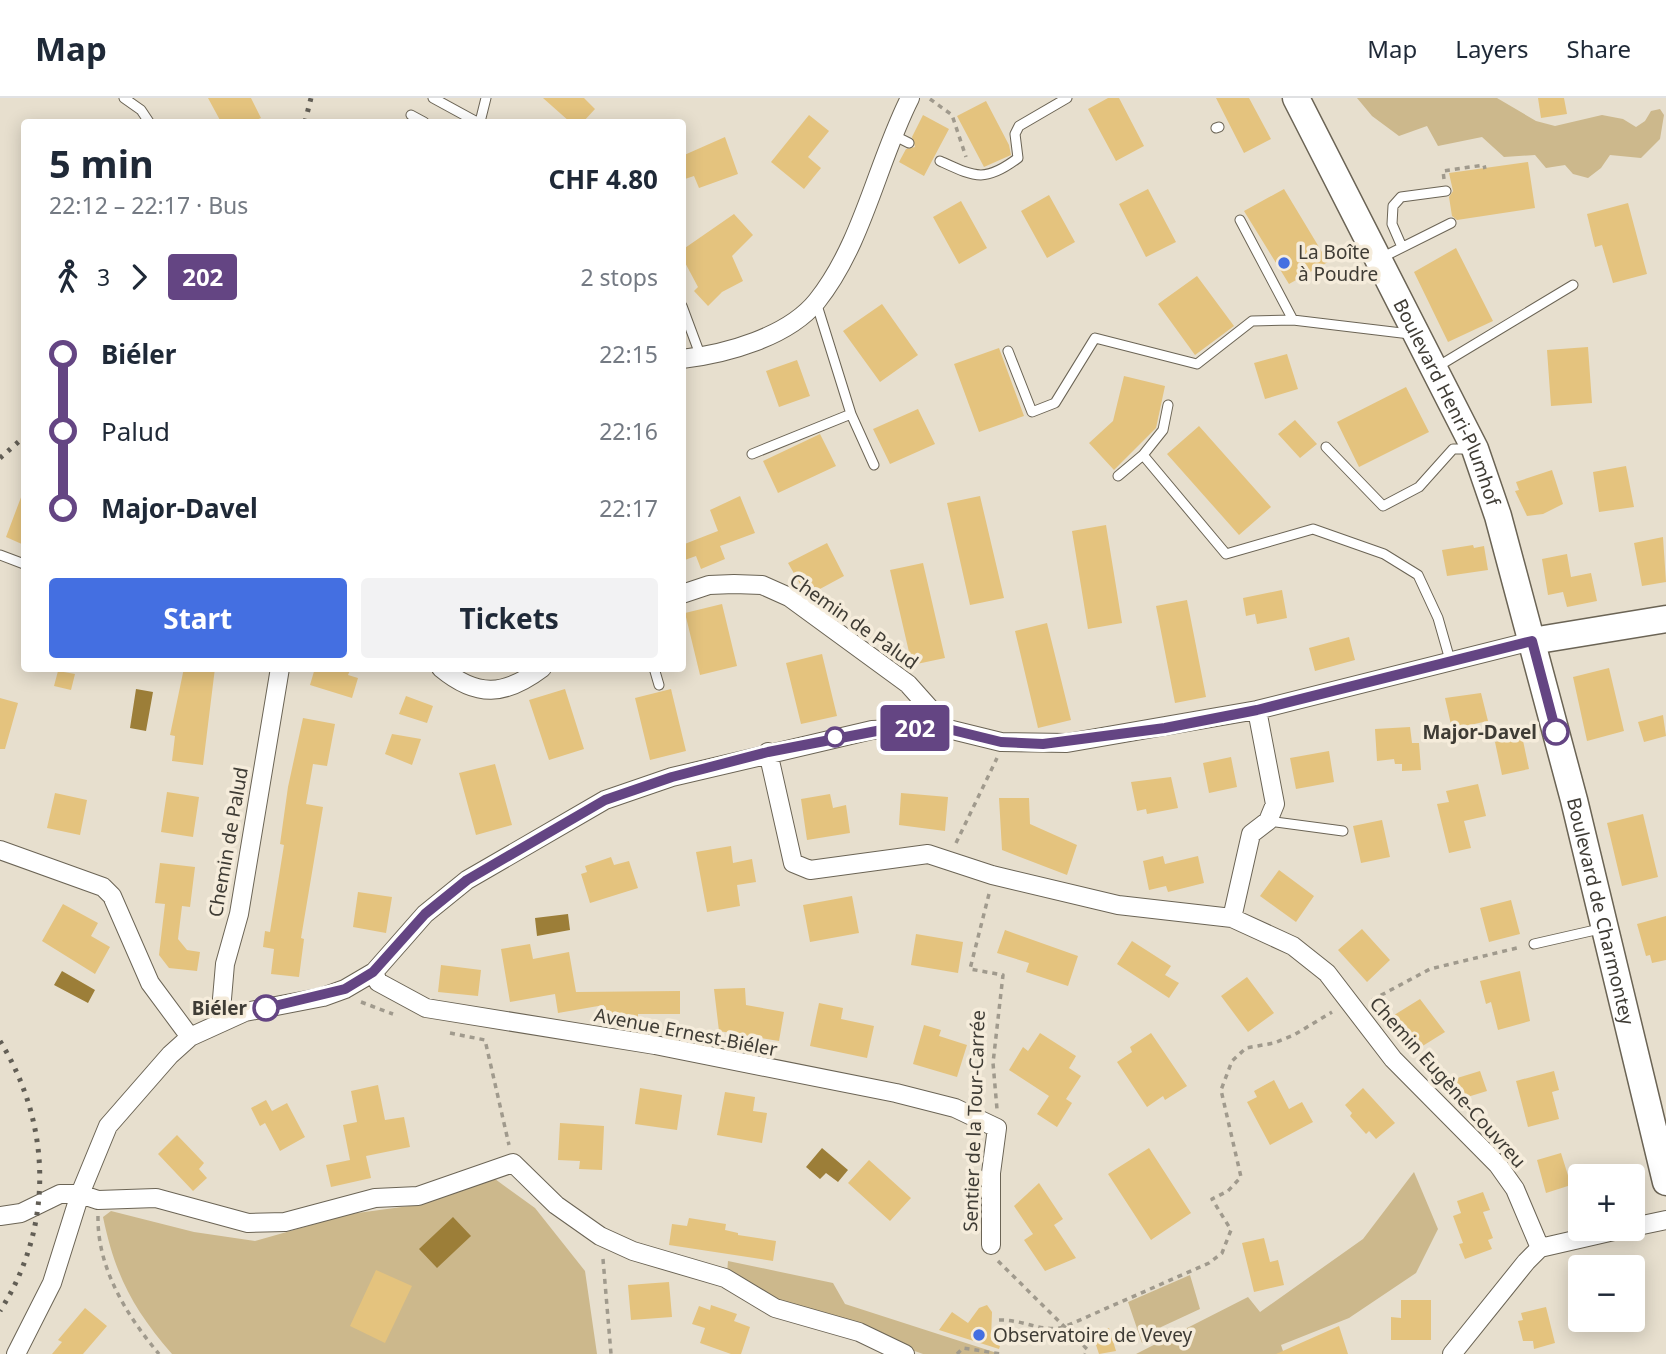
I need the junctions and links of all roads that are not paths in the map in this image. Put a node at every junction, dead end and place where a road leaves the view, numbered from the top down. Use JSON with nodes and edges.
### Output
{"nodes":[{"id":1,"x":124,"y":98,"type":"edge"},
{"id":2,"x":433,"y":98,"type":"edge"},
{"id":3,"x":486,"y":98,"type":"edge"},
{"id":4,"x":910,"y":98,"type":"edge"},
{"id":5,"x":1067,"y":98,"type":"edge"},
{"id":6,"x":1296,"y":98,"type":"edge"},
{"id":7,"x":411,"y":115,"type":"dead end"},
{"id":8,"x":147,"y":119,"type":"edge"},
{"id":9,"x":418,"y":119,"type":"edge"},
{"id":10,"x":472,"y":119,"type":"edge"},
{"id":11,"x":479,"y":119,"type":"edge"},
{"id":12,"x":940,"y":161,"type":"dead end"},
{"id":13,"x":1446,"y":191,"type":"road end"},
{"id":14,"x":1240,"y":220,"type":"dead end"},
{"id":15,"x":1451,"y":223,"type":"dead end"},
{"id":16,"x":1391,"y":253,"type":"junction"},
{"id":17,"x":1573,"y":285,"type":"dead end"},
{"id":18,"x":816,"y":302,"type":"junction"},
{"id":19,"x":686,"y":317,"type":"edge"},
{"id":20,"x":1293,"y":320,"type":"junction"},
{"id":21,"x":1419,"y":335,"type":"junction"},
{"id":22,"x":1008,"y":351,"type":"dead end"},
{"id":23,"x":701,"y":357,"type":"junction"},
{"id":24,"x":686,"y":359,"type":"edge"},
{"id":25,"x":1435,"y":368,"type":"junction"},
{"id":26,"x":1168,"y":405,"type":"dead end"},
{"id":27,"x":851,"y":414,"type":"junction"},
{"id":28,"x":1326,"y":447,"type":"dead end"},
{"id":29,"x":1475,"y":449,"type":"junction"},
{"id":30,"x":752,"y":454,"type":"dead end"},
{"id":31,"x":1143,"y":455,"type":"junction"},
{"id":32,"x":874,"y":465,"type":"dead end"},
{"id":33,"x":1118,"y":476,"type":"dead end"},
{"id":34,"x":0,"y":555,"type":"edge"},
{"id":35,"x":21,"y":563,"type":"edge"},
{"id":36,"x":686,"y":593,"type":"edge"},
{"id":37,"x":1666,"y":619,"type":"edge"},
{"id":38,"x":1532,"y":641,"type":"junction"},
{"id":39,"x":1450,"y":660,"type":"junction"},
{"id":40,"x":279,"y":672,"type":"edge"},
{"id":41,"x":446,"y":672,"type":"edge"},
{"id":42,"x":537,"y":672,"type":"edge"},
{"id":43,"x":655,"y":672,"type":"edge"},
{"id":44,"x":659,"y":685,"type":"dead end"},
{"id":45,"x":1257,"y":710,"type":"junction"},
{"id":46,"x":940,"y":727,"type":"junction"},
{"id":47,"x":768,"y":752,"type":"junction"},
{"id":48,"x":1268,"y":821,"type":"junction"},
{"id":49,"x":1343,"y":831,"type":"dead end"},
{"id":50,"x":0,"y":850,"type":"edge"},
{"id":51,"x":1231,"y":918,"type":"junction"},
{"id":52,"x":1605,"y":928,"type":"junction"},
{"id":53,"x":1534,"y":944,"type":"road end"},
{"id":54,"x":373,"y":972,"type":"junction"},
{"id":55,"x":220,"y":1022,"type":"junction"},
{"id":56,"x":190,"y":1037,"type":"junction"},
{"id":57,"x":997,"y":1128,"type":"joint"},
{"id":58,"x":1666,"y":1182,"type":"edge"},
{"id":59,"x":89,"y":1197,"type":"junction"},
{"id":60,"x":0,"y":1216,"type":"edge"},
{"id":61,"x":1666,"y":1220,"type":"edge"},
{"id":62,"x":1645,"y":1224,"type":"edge"},
{"id":63,"x":1571,"y":1241,"type":"edge"},
{"id":64,"x":991,"y":1245,"type":"road end"},
{"id":65,"x":1541,"y":1248,"type":"junction"},
{"id":66,"x":16,"y":1354,"type":"edge"},
{"id":67,"x":905,"y":1354,"type":"edge"},
{"id":68,"x":1452,"y":1354,"type":"edge"}],
"edges":[{"from":1,"to":8,"type":"lane"},
{"from":2,"to":10,"type":"lane"},
{"from":3,"to":11,"type":"lane"},
{"from":4,"to":18,"type":"street"},
{"from":5,"to":12,"type":"lane"},
{"from":6,"to":16,"type":"street","name":"Boulevard Henri-Plumhof"},
{"from":7,"to":9,"type":"lane"},
{"from":13,"to":16,"type":"lane"},
{"from":14,"to":20,"type":"lane"},
{"from":15,"to":16,"type":"lane"},
{"from":16,"to":21,"type":"street","name":"Boulevard Henri-Plumhof"},
{"from":17,"to":25,"type":"lane"},
{"from":18,"to":23,"type":"street"},
{"from":18,"to":27,"type":"lane"},
{"from":19,"to":23,"type":"lane"},
{"from":20,"to":21,"type":"lane"},
{"from":20,"to":22,"type":"lane"},
{"from":21,"to":25,"type":"street","name":"Boulevard Henri-Plumhof"},
{"from":23,"to":24,"type":"street"},
{"from":25,"to":29,"type":"street","name":"Boulevard Henri-Plumhof"},
{"from":26,"to":31,"type":"lane"},
{"from":27,"to":30,"type":"lane"},
{"from":27,"to":32,"type":"lane"},
{"from":28,"to":29,"type":"lane"},
{"from":29,"to":38,"type":"street","name":"Boulevard Henri-Plumhof"},
{"from":31,"to":33,"type":"lane"},
{"from":31,"to":39,"type":"lane"},
{"from":34,"to":35,"type":"lane"},
{"from":36,"to":46,"type":"street","name":"Chemin de Palud"},
{"from":37,"to":38,"type":"street"},
{"from":38,"to":39,"type":"street"},
{"from":38,"to":52,"type":"street","name":"Boulevard de Charmontey"},
{"from":39,"to":45,"type":"street"},
{"from":40,"to":55,"type":"street","name":"Chemin de Palud"},
{"from":41,"to":42,"type":"street"},
{"from":43,"to":44,"type":"lane"},
{"from":45,"to":46,"type":"street"},
{"from":45,"to":48,"type":"street"},
{"from":46,"to":47,"type":"street"},
{"from":47,"to":51,"type":"street","name":"Chemin Eugène-Couvreu"},
{"from":47,"to":54,"type":"street"},
{"from":48,"to":49,"type":"lane"},
{"from":48,"to":51,"type":"street"},
{"from":50,"to":56,"type":"street"},
{"from":51,"to":65,"type":"street","name":"Chemin Eugène-Couvreu"},
{"from":52,"to":53,"type":"lane"},
{"from":52,"to":58,"type":"street","name":"Boulevard de Charmontey"},
{"from":54,"to":55,"type":"street"},
{"from":54,"to":57,"type":"street","name":"Avenue Ernest-Biéler"},
{"from":55,"to":56,"type":"street"},
{"from":56,"to":59,"type":"street"},
{"from":57,"to":64,"type":"street","name":"Sentier de la Tour-Carrée"},
{"from":59,"to":60,"type":"street"},
{"from":59,"to":66,"type":"street"},
{"from":59,"to":67,"type":"street"},
{"from":61,"to":62,"type":"street"},
{"from":63,"to":65,"type":"street"},
{"from":65,"to":68,"type":"street"}]}
